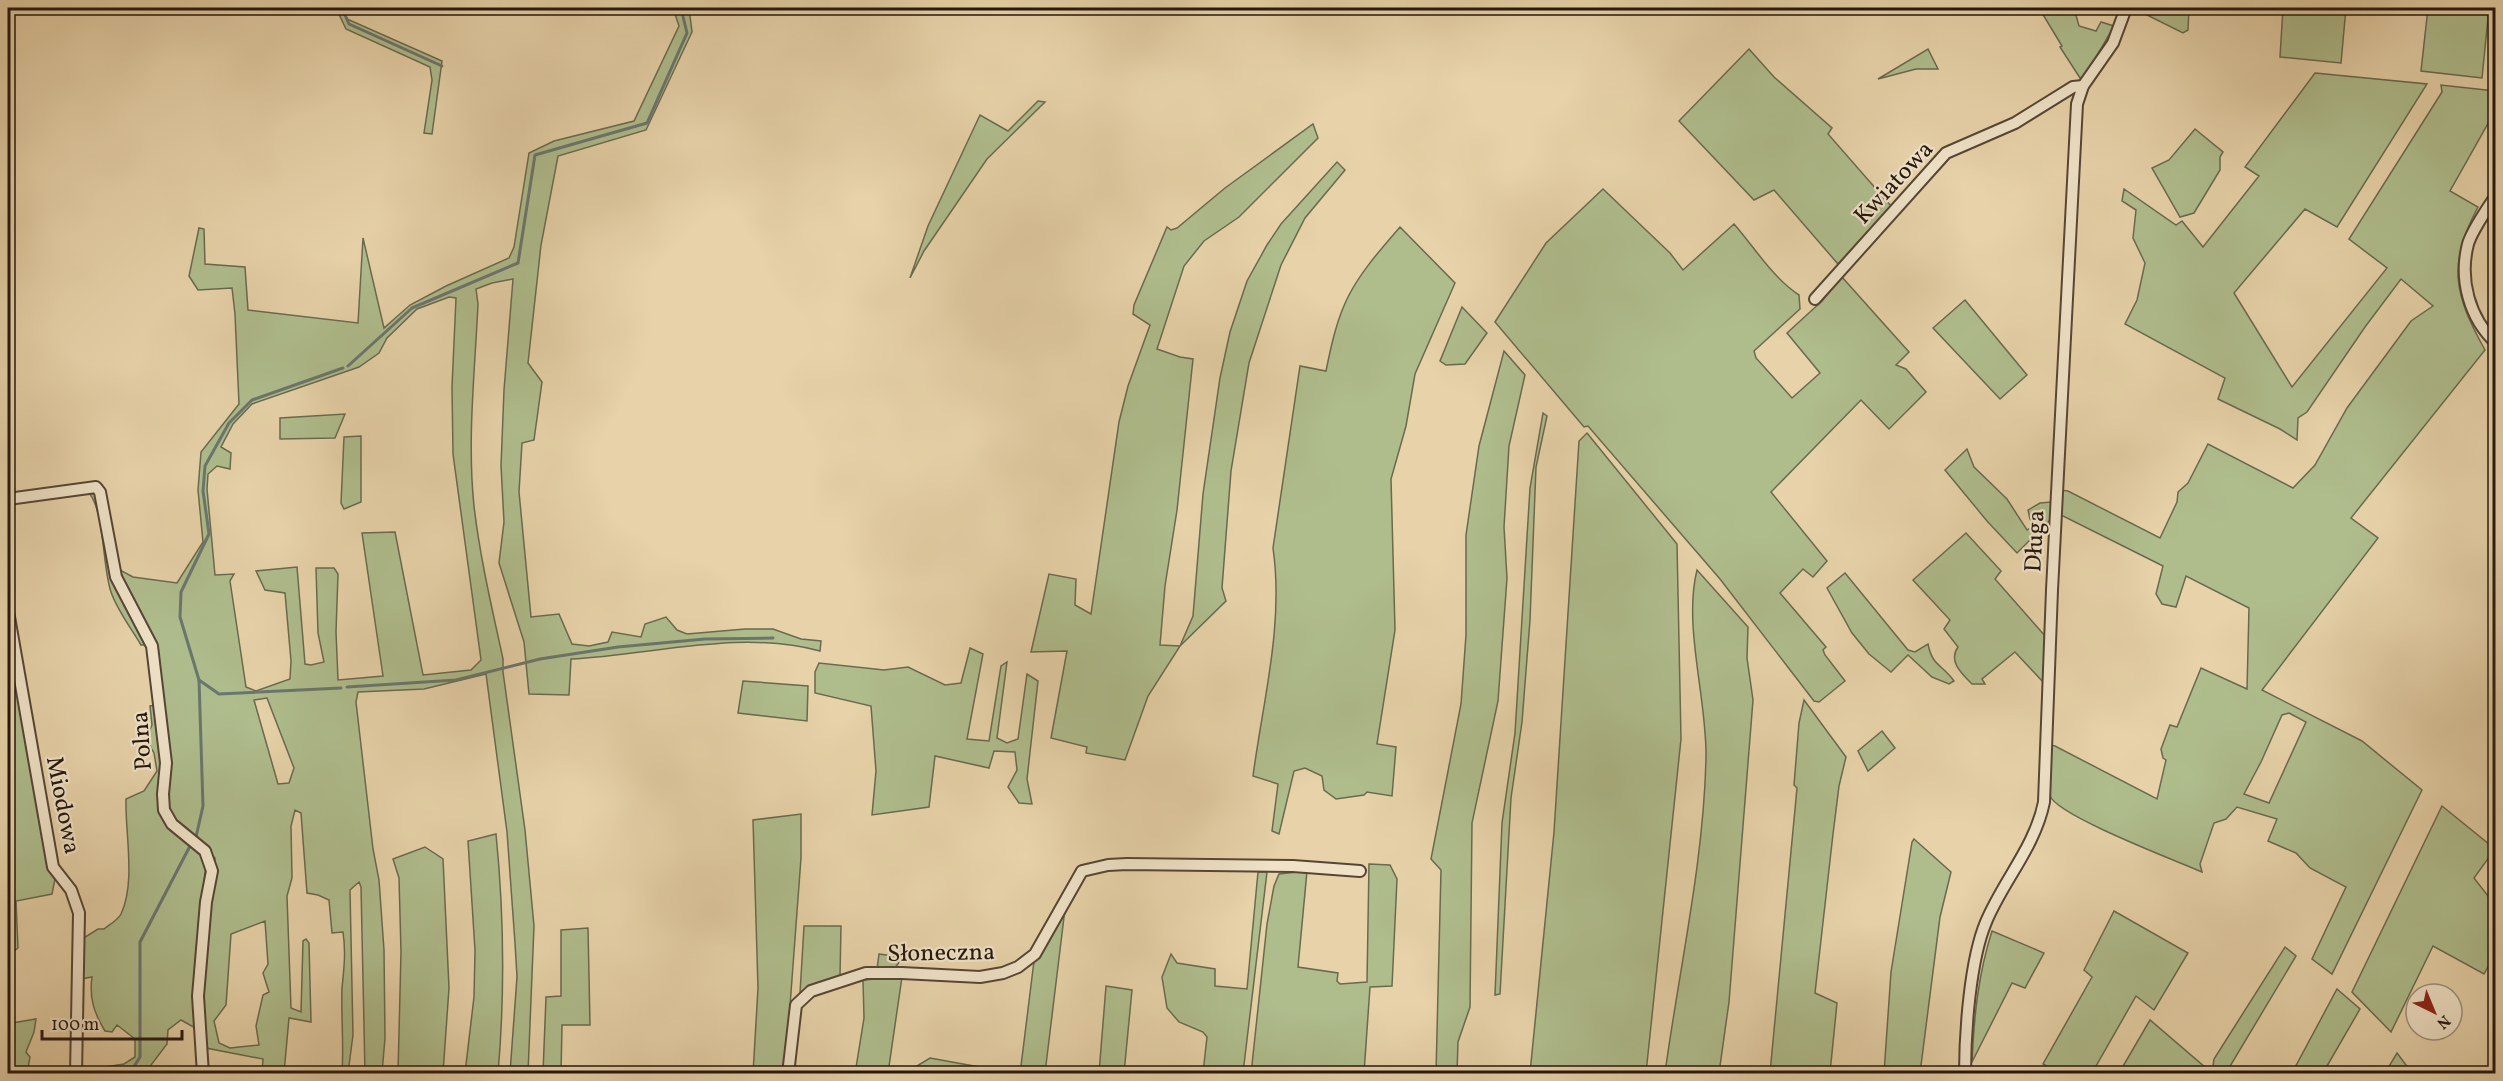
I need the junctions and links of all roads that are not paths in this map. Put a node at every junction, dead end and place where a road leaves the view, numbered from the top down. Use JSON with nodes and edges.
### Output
{"nodes":[{"id":1,"x":2126,"y":8,"type":"edge"},
{"id":2,"x":2084,"y":86,"type":"junction"},
{"id":3,"x":2496,"y":195,"type":"edge"},
{"id":4,"x":1815,"y":299,"type":"dead end"},
{"id":5,"x":2496,"y":343,"type":"edge"},
{"id":6,"x":8,"y":499,"type":"edge"},
{"id":7,"x":8,"y":611,"type":"edge"},
{"id":8,"x":1360,"y":871,"type":"dead end"},
{"id":9,"x":76,"y":1074,"type":"edge"},
{"id":10,"x":203,"y":1074,"type":"edge"},
{"id":11,"x":789,"y":1074,"type":"edge"},
{"id":12,"x":1965,"y":1074,"type":"edge"}],
"edges":[{"from":1,"to":2,"type":"street","name":"Długa"},
{"from":2,"to":4,"type":"street","name":"Kwiatowa"},
{"from":2,"to":12,"type":"street","name":"Długa"},
{"from":3,"to":5,"type":"street"},
{"from":6,"to":10,"type":"street","name":"Polna"},
{"from":7,"to":9,"type":"street","name":"Miodowa"},
{"from":8,"to":11,"type":"street","name":"Słoneczna"}]}
